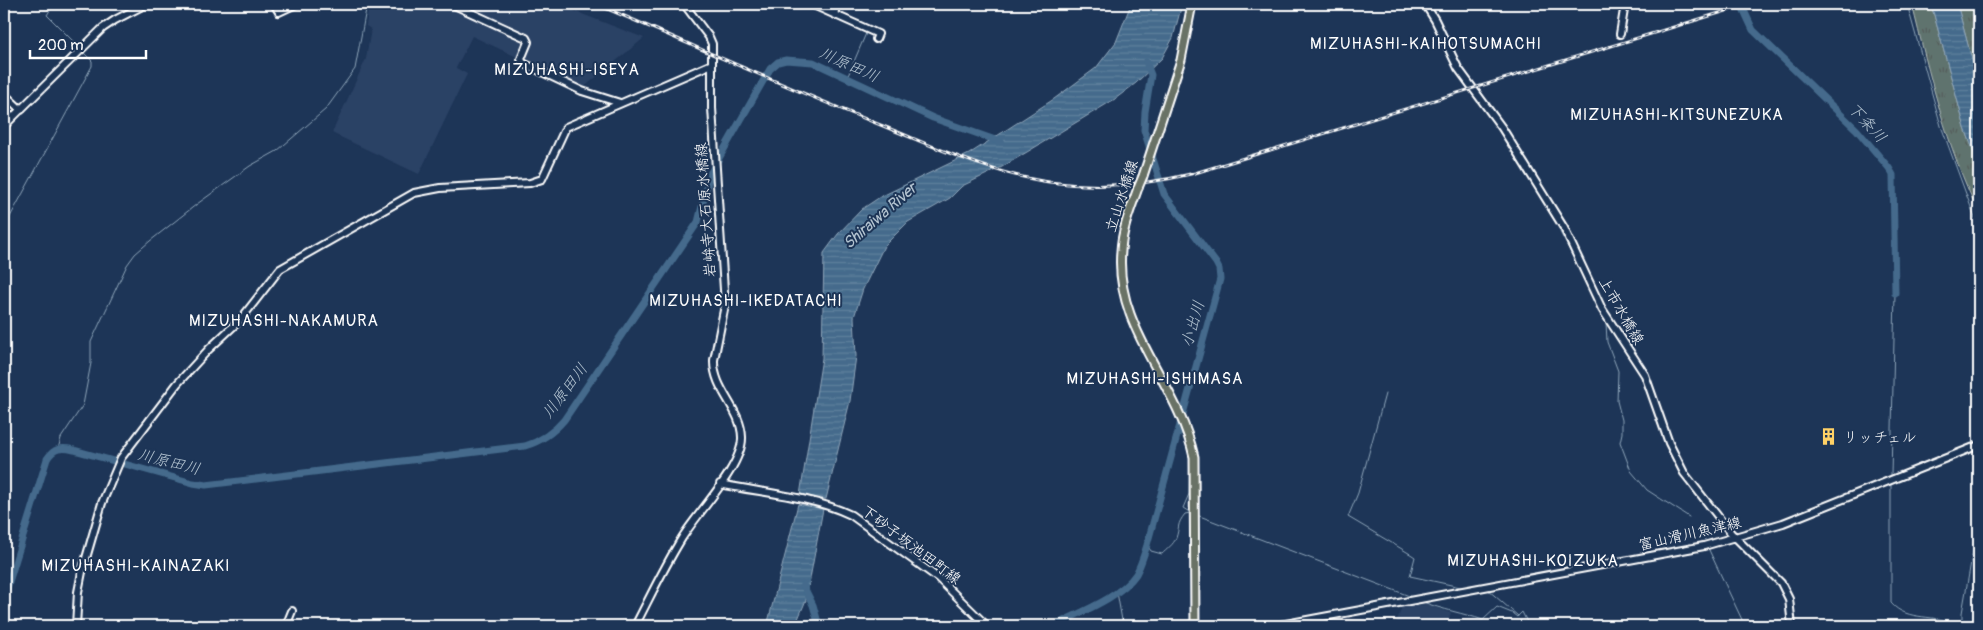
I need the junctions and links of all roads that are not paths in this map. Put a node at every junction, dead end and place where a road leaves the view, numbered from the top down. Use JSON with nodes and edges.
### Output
{"nodes":[{"id":1,"x":146,"y":4,"type":"edge"},
{"id":2,"x":274,"y":4,"type":"edge"},
{"id":3,"x":296,"y":4,"type":"edge"},
{"id":4,"x":452,"y":4,"type":"edge"},
{"id":5,"x":684,"y":4,"type":"edge"},
{"id":6,"x":811,"y":4,"type":"edge"},
{"id":7,"x":837,"y":4,"type":"edge"},
{"id":8,"x":1192,"y":4,"type":"edge"},
{"id":9,"x":1425,"y":4,"type":"edge"},
{"id":10,"x":1625,"y":4,"type":"edge"},
{"id":11,"x":834,"y":14,"type":"junction"},
{"id":12,"x":1620,"y":34,"type":"dead end"},
{"id":13,"x":876,"y":39,"type":"dead end"},
{"id":14,"x":712,"y":64,"type":"junction"},
{"id":15,"x":4,"y":94,"type":"edge"},
{"id":16,"x":620,"y":103,"type":"junction"},
{"id":17,"x":21,"y":110,"type":"junction"},
{"id":18,"x":4,"y":126,"type":"edge"},
{"id":19,"x":1979,"y":445,"type":"edge"},
{"id":20,"x":720,"y":484,"type":"junction"},
{"id":21,"x":1736,"y":538,"type":"junction"},
{"id":22,"x":292,"y":611,"type":"dead end"},
{"id":23,"x":76,"y":626,"type":"edge"},
{"id":24,"x":286,"y":626,"type":"edge"},
{"id":25,"x":635,"y":626,"type":"edge"},
{"id":26,"x":988,"y":626,"type":"edge"},
{"id":27,"x":1196,"y":626,"type":"edge"},
{"id":28,"x":1275,"y":626,"type":"edge"},
{"id":29,"x":1792,"y":626,"type":"edge"}],
"edges":[{"from":1,"to":17,"type":"main road"},
{"from":2,"to":3,"type":"main road"},
{"from":4,"to":16,"type":"main road"},
{"from":5,"to":14,"type":"main road","name":"岩峅寺大石原水橋線"},
{"from":6,"to":11,"type":"main road"},
{"from":7,"to":11,"type":"main road"},
{"from":8,"to":27,"type":"main road","name":"立山水橋線","bridge":true},
{"from":9,"to":21,"type":"main road","name":"上市水橋線"},
{"from":10,"to":12,"type":"main road"},
{"from":11,"to":13,"type":"main road"},
{"from":14,"to":16,"type":"main road"},
{"from":14,"to":20,"type":"main road","name":"岩峅寺大石原水橋線"},
{"from":15,"to":17,"type":"main road"},
{"from":16,"to":23,"type":"main road"},
{"from":17,"to":18,"type":"main road"},
{"from":19,"to":21,"type":"main road","name":"富山滑川魚津線"},
{"from":20,"to":25,"type":"main road","name":"岩峅寺大石原水橋線"},
{"from":20,"to":26,"type":"main road","name":"下砂子坂池田町線"},
{"from":21,"to":28,"type":"main road","name":"富山滑川魚津線"},
{"from":21,"to":29,"type":"main road","name":"上市水橋線"},
{"from":22,"to":24,"type":"main road"}]}
